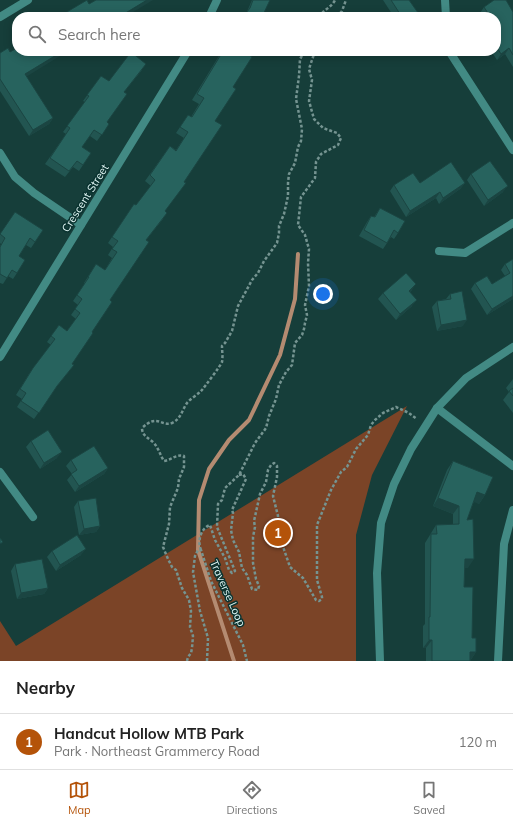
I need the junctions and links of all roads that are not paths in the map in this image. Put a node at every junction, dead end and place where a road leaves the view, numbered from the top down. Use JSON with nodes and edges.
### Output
{"nodes":[{"id":1,"x":28,"y":0,"type":"edge"},
{"id":2,"x":217,"y":0,"type":"edge"},
{"id":3,"x":445,"y":0,"type":"edge"},
{"id":4,"x":211,"y":12,"type":"edge"},
{"id":5,"x":446,"y":12,"type":"edge"},
{"id":6,"x":0,"y":17,"type":"edge"},
{"id":7,"x":185,"y":56,"type":"edge"},
{"id":8,"x":452,"y":56,"type":"edge"},
{"id":9,"x":513,"y":150,"type":"edge"},
{"id":10,"x":0,"y":153,"type":"edge"},
{"id":11,"x":513,"y":223,"type":"edge"},
{"id":12,"x":81,"y":226,"type":"junction"},
{"id":13,"x":439,"y":251,"type":"dead end"},
{"id":14,"x":513,"y":347,"type":"edge"},
{"id":15,"x":0,"y":357,"type":"edge"},
{"id":16,"x":437,"y":408,"type":"junction"},
{"id":17,"x":513,"y":466,"type":"edge"},
{"id":18,"x":0,"y":472,"type":"edge"},
{"id":19,"x":513,"y":510,"type":"edge"},
{"id":20,"x":33,"y":517,"type":"dead end"},
{"id":21,"x":380,"y":661,"type":"edge"},
{"id":22,"x":498,"y":661,"type":"edge"}],
"edges":[{"from":1,"to":6,"type":"street"},
{"from":2,"to":4,"type":"street"},
{"from":3,"to":5,"type":"street"},
{"from":7,"to":12,"type":"street","name":"Crescent Street"},
{"from":8,"to":9,"type":"street"},
{"from":10,"to":12,"type":"street"},
{"from":11,"to":13,"type":"street"},
{"from":12,"to":15,"type":"street","name":"Crescent Street"},
{"from":14,"to":16,"type":"street"},
{"from":16,"to":17,"type":"street"},
{"from":16,"to":21,"type":"street"},
{"from":18,"to":20,"type":"street"},
{"from":19,"to":22,"type":"street"}]}
